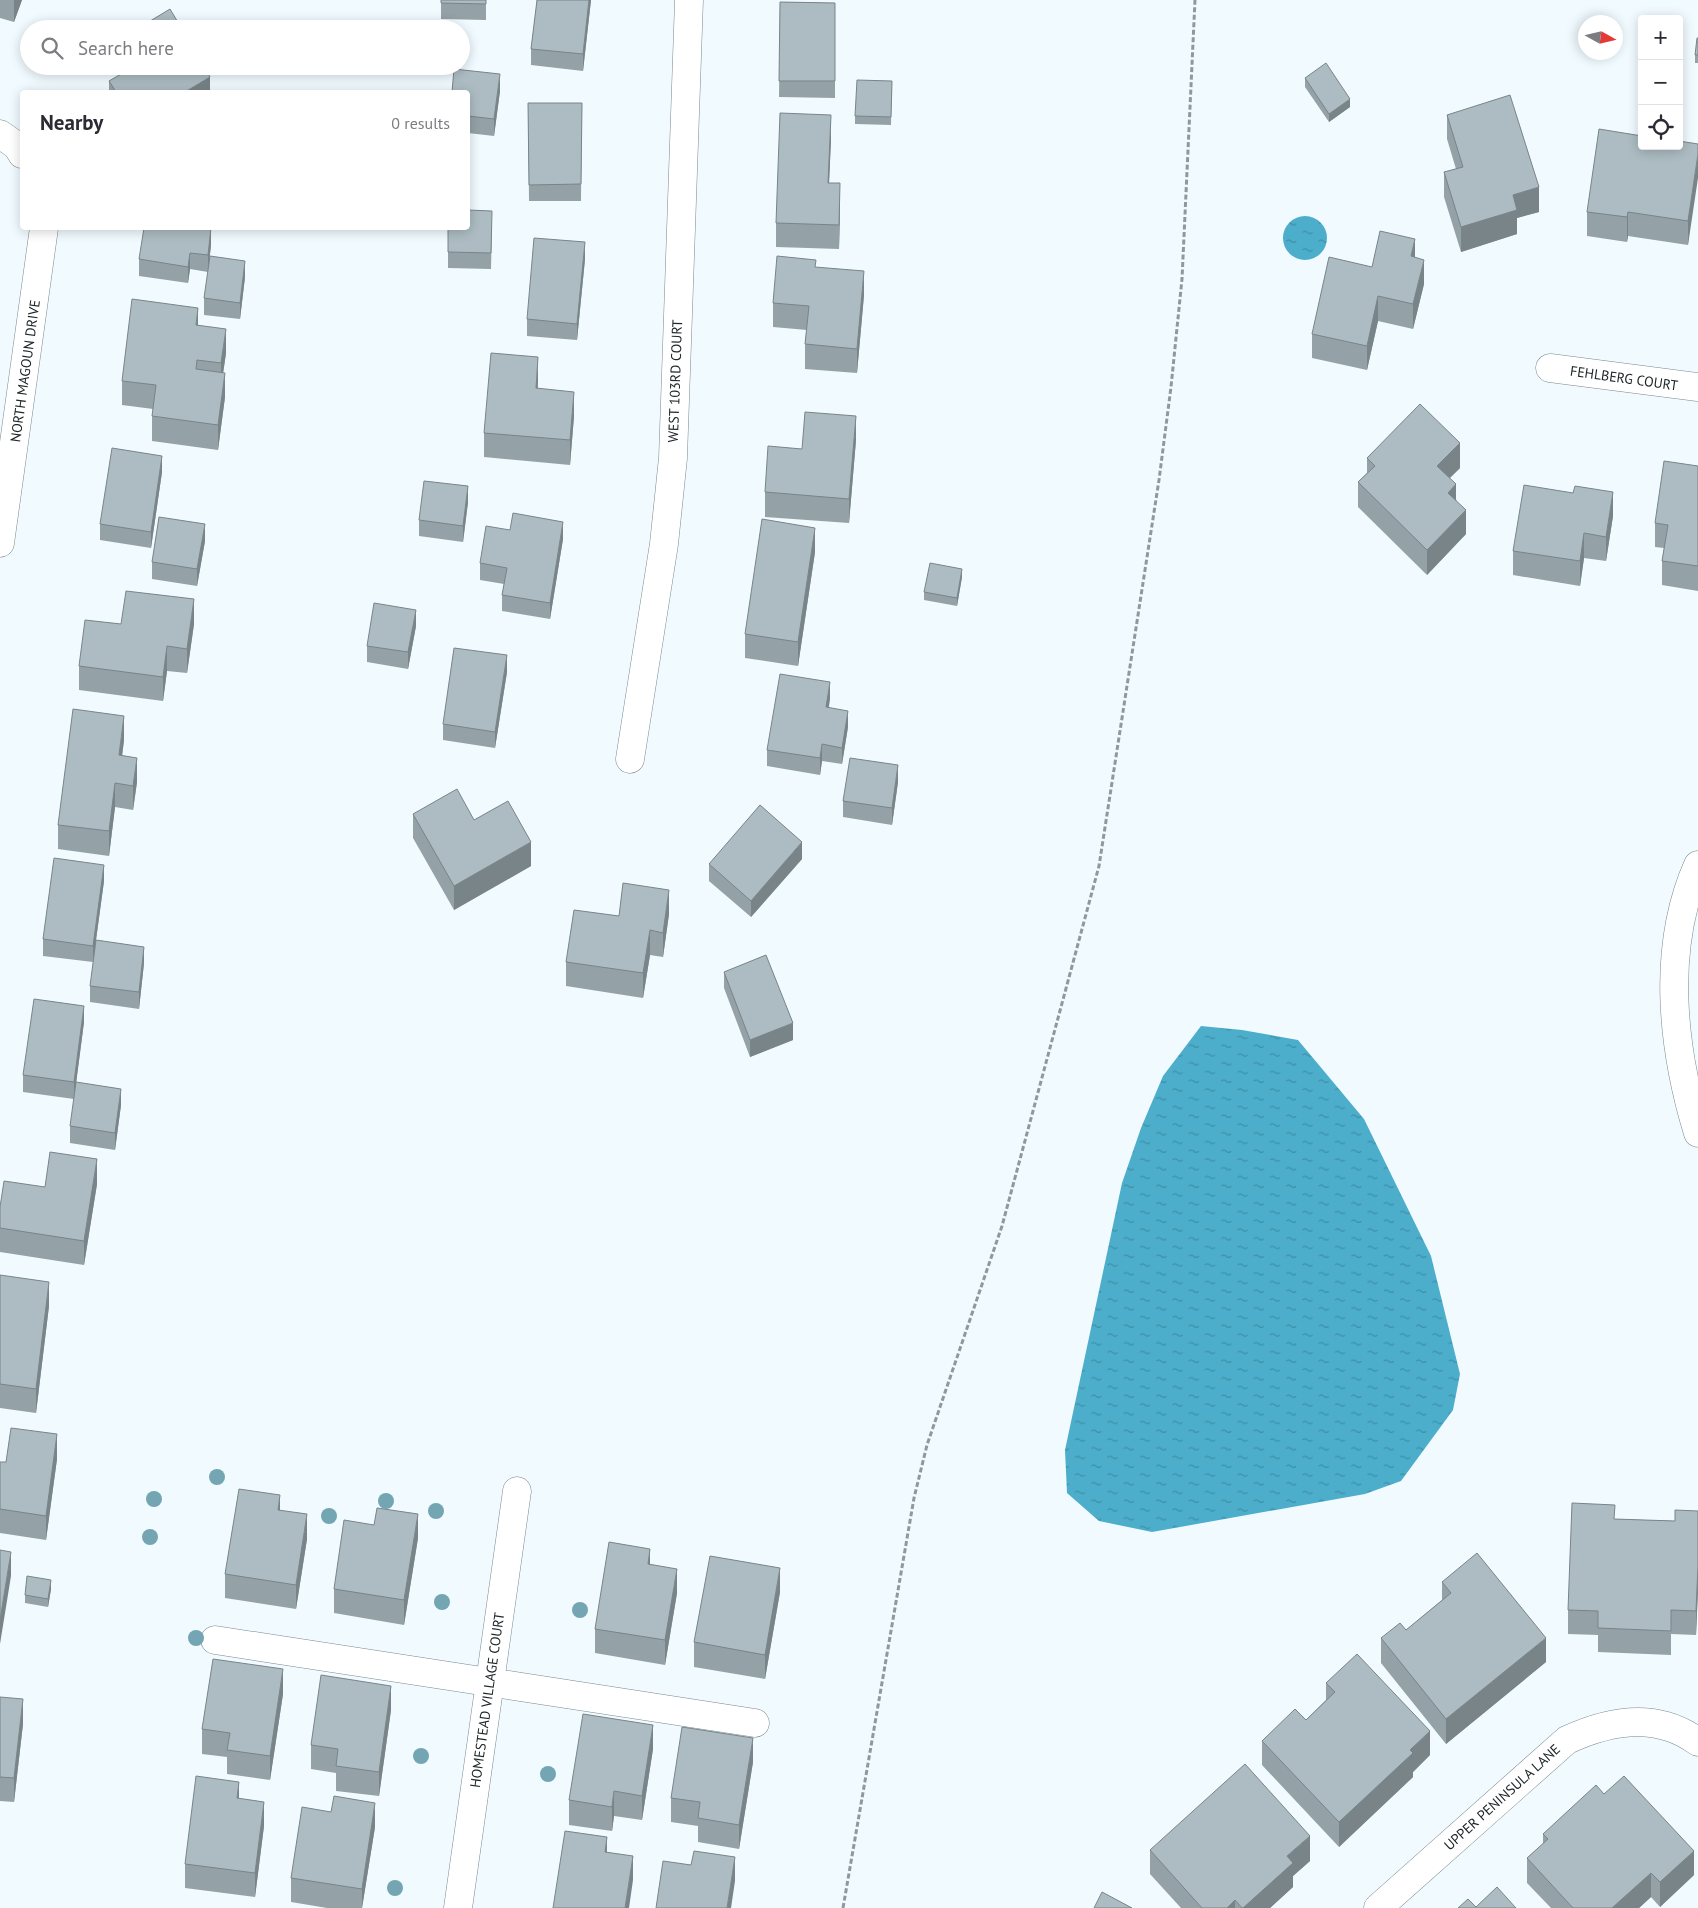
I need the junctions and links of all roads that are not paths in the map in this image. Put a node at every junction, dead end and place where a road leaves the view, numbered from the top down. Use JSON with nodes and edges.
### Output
{"nodes":[{"id":1,"x":688,"y":0,"type":"edge"},
{"id":2,"x":44,"y":230,"type":"edge"},
{"id":3,"x":1550,"y":368,"type":"dead end"},
{"id":4,"x":1698,"y":387,"type":"edge"},
{"id":5,"x":0,"y":543,"type":"edge"},
{"id":6,"x":630,"y":759,"type":"dead end"},
{"id":7,"x":1698,"y":865,"type":"edge"},
{"id":8,"x":1698,"y":1133,"type":"edge"},
{"id":9,"x":517,"y":1491,"type":"dead end"},
{"id":10,"x":215,"y":1640,"type":"dead end"},
{"id":11,"x":490,"y":1682,"type":"junction"},
{"id":12,"x":756,"y":1723,"type":"dead end"},
{"id":13,"x":1698,"y":1742,"type":"edge"},
{"id":14,"x":458,"y":1908,"type":"edge"},
{"id":15,"x":1378,"y":1908,"type":"edge"}],
"edges":[{"from":1,"to":6,"type":"street","name":"WEST 103RD COURT"},
{"from":2,"to":5,"type":"street","name":"NORTH MAGOUN DRIVE"},
{"from":3,"to":4,"type":"street","name":"FEHLBERG COURT"},
{"from":7,"to":8,"type":"street"},
{"from":9,"to":11,"type":"street","name":"HOMESTEAD VILLAGE COURT"},
{"from":10,"to":11,"type":"street"},
{"from":11,"to":12,"type":"street"},
{"from":11,"to":14,"type":"street","name":"HOMESTEAD VILLAGE COURT"},
{"from":13,"to":15,"type":"street","name":"UPPER PENINSULA LANE"}]}
